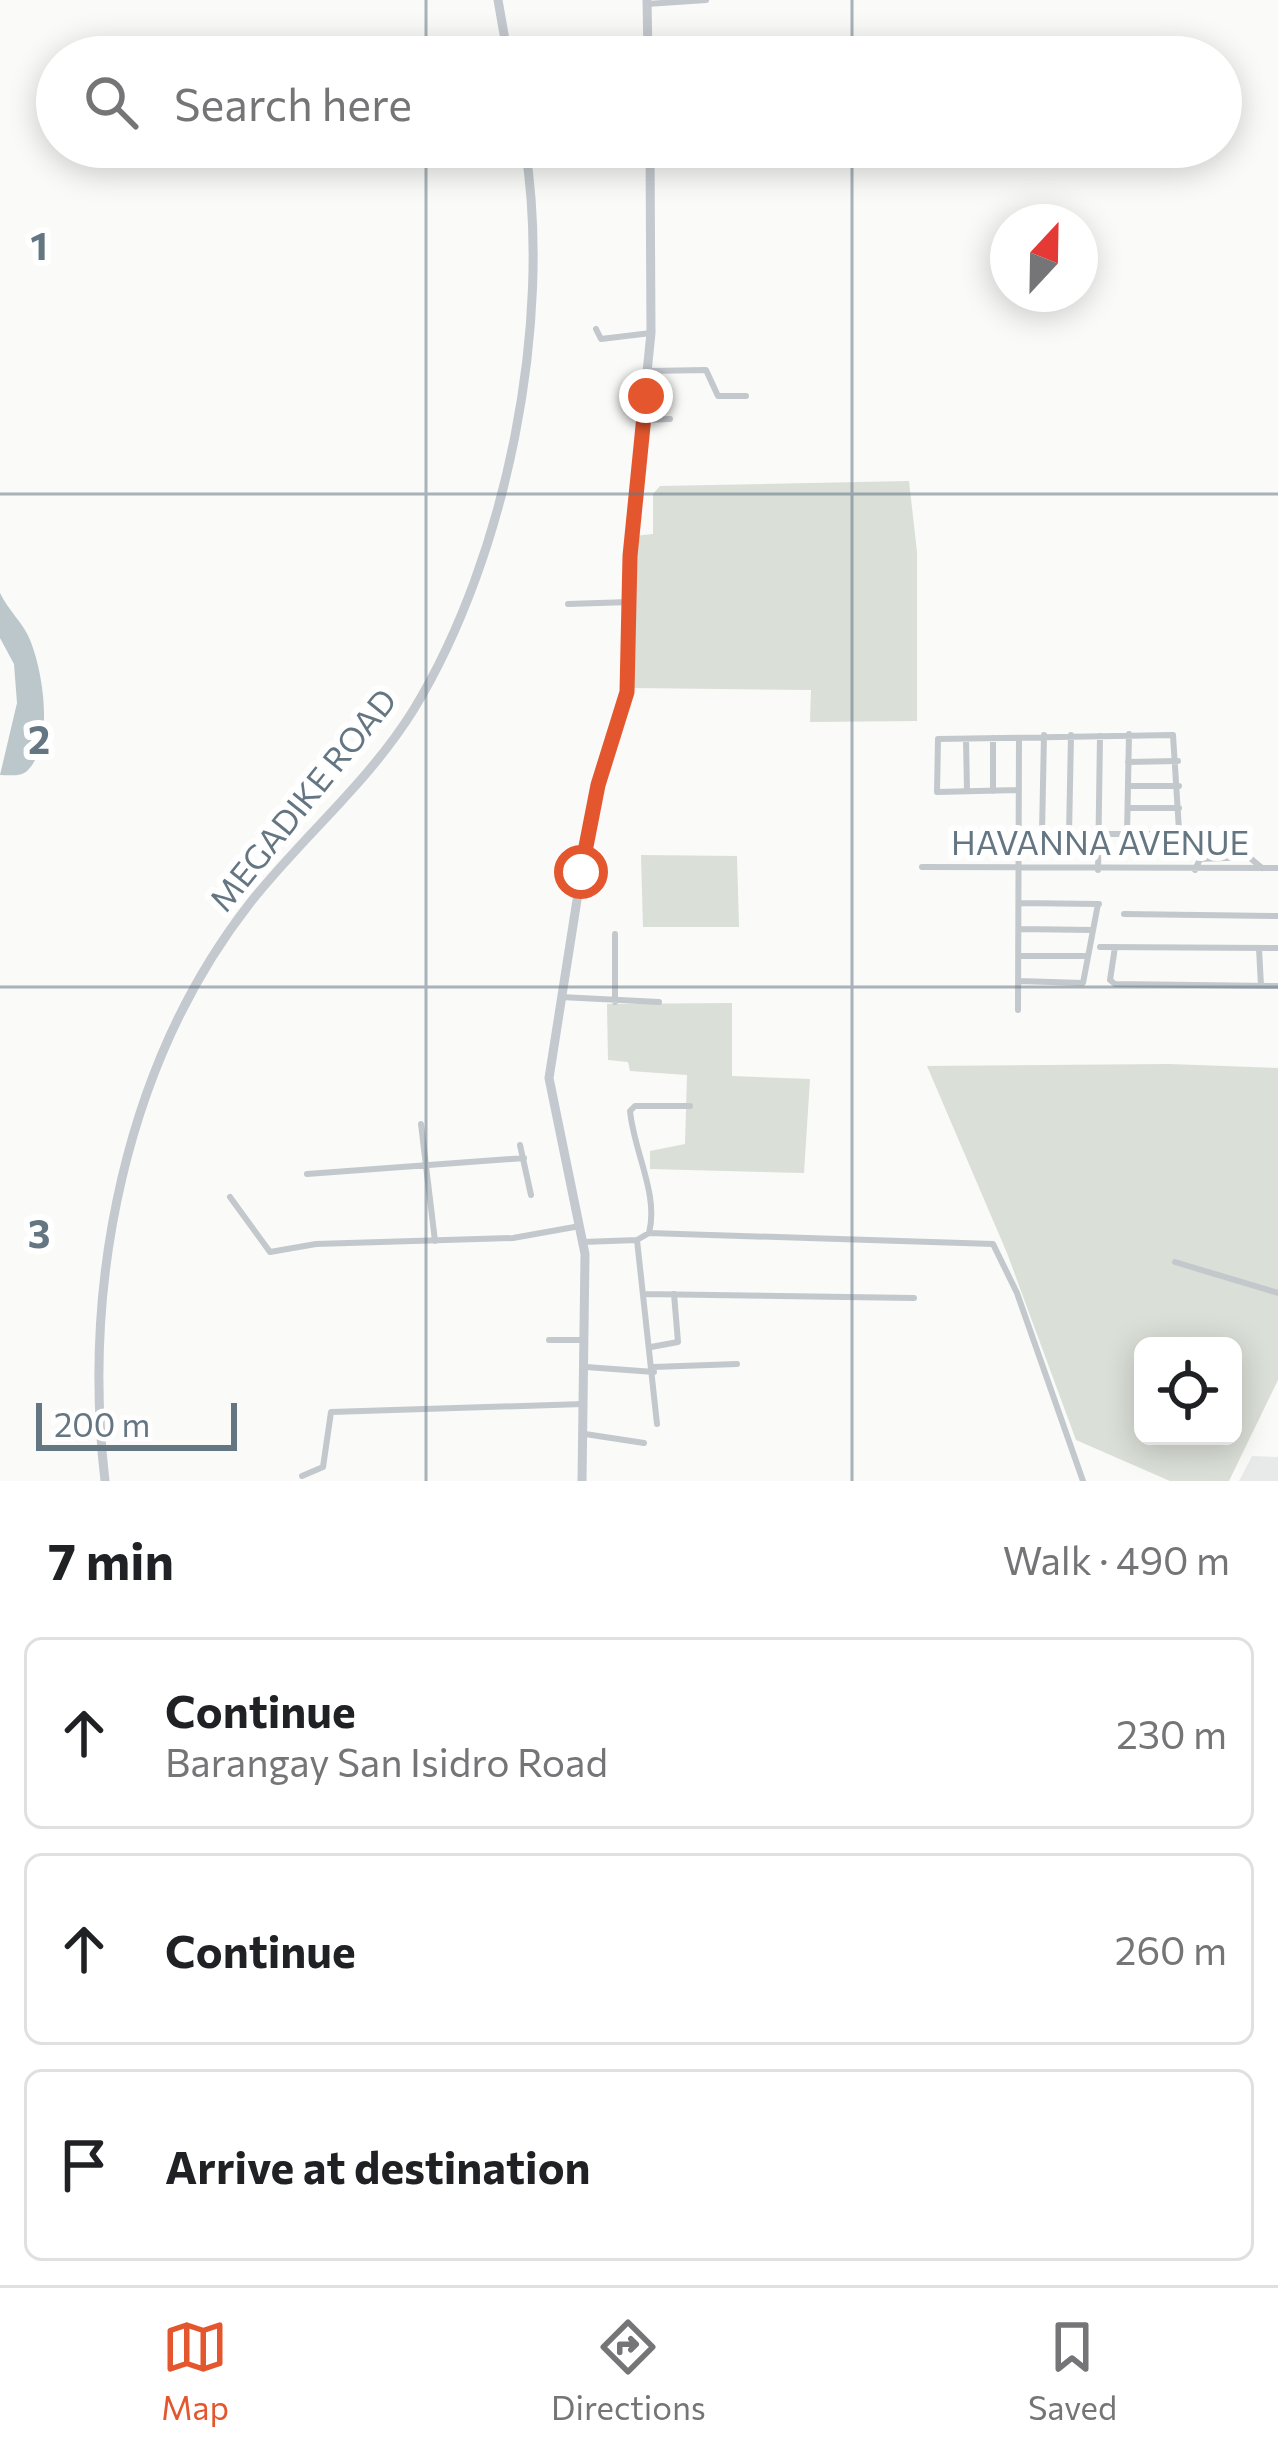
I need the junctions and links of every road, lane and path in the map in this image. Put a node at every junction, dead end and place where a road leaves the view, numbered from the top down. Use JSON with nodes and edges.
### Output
{"nodes":[{"id":1,"x":498,"y":0,"type":"edge"},
{"id":2,"x":706,"y":0,"type":"edge"},
{"id":3,"x":647,"y":2,"type":"edge"},
{"id":4,"x":504,"y":36,"type":"edge"},
{"id":5,"x":648,"y":36,"type":"edge"},
{"id":6,"x":528,"y":168,"type":"edge"},
{"id":7,"x":650,"y":168,"type":"edge"},
{"id":8,"x":596,"y":329,"type":"dead end"},
{"id":9,"x":651,"y":334,"type":"junction"},
{"id":10,"x":648,"y":371,"type":"junction"},
{"id":11,"x":746,"y":396,"type":"dead end"},
{"id":12,"x":670,"y":419,"type":"dead end"},
{"id":13,"x":645,"y":420,"type":"junction"},
{"id":14,"x":630,"y":602,"type":"junction"},
{"id":15,"x":568,"y":604,"type":"dead end"},
{"id":16,"x":1100,"y":734,"type":"junction"},
{"id":17,"x":1129,"y":734,"type":"junction"},
{"id":18,"x":1044,"y":735,"type":"junction"},
{"id":19,"x":1071,"y":735,"type":"junction"},
{"id":20,"x":993,"y":738,"type":"junction"},
{"id":21,"x":1019,"y":738,"type":"junction"},
{"id":22,"x":966,"y":739,"type":"junction"},
{"id":23,"x":1178,"y":761,"type":"junction"},
{"id":24,"x":1128,"y":762,"type":"junction"},
{"id":25,"x":1128,"y":786,"type":"junction"},
{"id":26,"x":1179,"y":786,"type":"junction"},
{"id":27,"x":1019,"y":790,"type":"junction"},
{"id":28,"x":967,"y":791,"type":"junction"},
{"id":29,"x":992,"y":791,"type":"junction"},
{"id":30,"x":1128,"y":808,"type":"junction"},
{"id":31,"x":1179,"y":808,"type":"junction"},
{"id":32,"x":1019,"y":834,"type":"junction"},
{"id":33,"x":1099,"y":834,"type":"junction"},
{"id":34,"x":1180,"y":834,"type":"junction"},
{"id":35,"x":1042,"y":835,"type":"junction"},
{"id":36,"x":1069,"y":835,"type":"junction"},
{"id":37,"x":1127,"y":835,"type":"junction"},
{"id":38,"x":1180,"y":846,"type":"dead end"},
{"id":39,"x":922,"y":867,"type":"dead end"},
{"id":40,"x":1278,"y":868,"type":"edge"},
{"id":41,"x":1018,"y":869,"type":"junction"},
{"id":42,"x":1098,"y":870,"type":"junction"},
{"id":43,"x":1019,"y":902,"type":"junction"},
{"id":44,"x":1124,"y":914,"type":"dead end"},
{"id":45,"x":1278,"y":916,"type":"edge"},
{"id":46,"x":1019,"y":929,"type":"junction"},
{"id":47,"x":1093,"y":930,"type":"junction"},
{"id":48,"x":615,"y":934,"type":"dead end"},
{"id":49,"x":1100,"y":947,"type":"dead end"},
{"id":50,"x":1115,"y":947,"type":"junction"},
{"id":51,"x":1278,"y":947,"type":"edge"},
{"id":52,"x":1259,"y":948,"type":"junction"},
{"id":53,"x":1019,"y":956,"type":"junction"},
{"id":54,"x":1088,"y":956,"type":"junction"},
{"id":55,"x":1018,"y":981,"type":"junction"},
{"id":56,"x":1261,"y":986,"type":"junction"},
{"id":57,"x":1278,"y":986,"type":"edge"},
{"id":58,"x":560,"y":997,"type":"junction"},
{"id":59,"x":615,"y":1002,"type":"junction"},
{"id":60,"x":659,"y":1002,"type":"dead end"},
{"id":61,"x":1018,"y":1010,"type":"dead end"},
{"id":62,"x":691,"y":1106,"type":"dead end"},
{"id":63,"x":422,"y":1124,"type":"dead end"},
{"id":64,"x":520,"y":1145,"type":"dead end"},
{"id":65,"x":524,"y":1158,"type":"junction"},
{"id":66,"x":426,"y":1164,"type":"junction"},
{"id":67,"x":307,"y":1174,"type":"dead end"},
{"id":68,"x":531,"y":1195,"type":"dead end"},
{"id":69,"x":230,"y":1197,"type":"dead end"},
{"id":70,"x":580,"y":1226,"type":"junction"},
{"id":71,"x":649,"y":1234,"type":"junction"},
{"id":72,"x":637,"y":1240,"type":"junction"},
{"id":73,"x":435,"y":1241,"type":"junction"},
{"id":74,"x":583,"y":1242,"type":"junction"},
{"id":75,"x":1175,"y":1262,"type":"dead end"},
{"id":76,"x":644,"y":1294,"type":"junction"},
{"id":77,"x":674,"y":1294,"type":"junction"},
{"id":78,"x":1278,"y":1294,"type":"edge"},
{"id":79,"x":914,"y":1298,"type":"dead end"},
{"id":80,"x":549,"y":1340,"type":"dead end"},
{"id":81,"x":587,"y":1340,"type":"junction"},
{"id":82,"x":651,"y":1347,"type":"junction"},
{"id":83,"x":736,"y":1364,"type":"dead end"},
{"id":84,"x":586,"y":1367,"type":"junction"},
{"id":85,"x":654,"y":1370,"type":"junction"},
{"id":86,"x":586,"y":1404,"type":"junction"},
{"id":87,"x":657,"y":1424,"type":"dead end"},
{"id":88,"x":584,"y":1435,"type":"junction"},
{"id":89,"x":644,"y":1443,"type":"dead end"},
{"id":90,"x":302,"y":1476,"type":"dead end"},
{"id":91,"x":582,"y":1480,"type":"edge"},
{"id":92,"x":105,"y":1481,"type":"edge"},
{"id":93,"x":593,"y":1481,"type":"edge"},
{"id":94,"x":1083,"y":1481,"type":"edge"}],
"edges":[{"from":1,"to":4,"type":"main road"},
{"from":2,"to":3,"type":"street"},
{"from":3,"to":5,"type":"main road"},
{"from":6,"to":92,"type":"main road","name":"MEGADIKE ROAD"},
{"from":7,"to":9,"type":"main road"},
{"from":8,"to":9,"type":"street"},
{"from":9,"to":10,"type":"main road"},
{"from":10,"to":11,"type":"street"},
{"from":10,"to":13,"type":"main road"},
{"from":12,"to":13,"type":"street"},
{"from":13,"to":14,"type":"main road"},
{"from":14,"to":15,"type":"street"},
{"from":14,"to":58,"type":"main road"},
{"from":16,"to":17,"type":"street"},
{"from":16,"to":19,"type":"street"},
{"from":16,"to":33,"type":"street"},
{"from":17,"to":23,"type":"street"},
{"from":17,"to":24,"type":"street"},
{"from":18,"to":19,"type":"street"},
{"from":18,"to":21,"type":"street"},
{"from":18,"to":35,"type":"street"},
{"from":19,"to":36,"type":"street"},
{"from":20,"to":21,"type":"street"},
{"from":20,"to":22,"type":"street"},
{"from":20,"to":29,"type":"street"},
{"from":21,"to":27,"type":"street"},
{"from":22,"to":28,"type":"street"},
{"from":22,"to":28,"type":"street"},
{"from":23,"to":24,"type":"street"},
{"from":23,"to":26,"type":"street"},
{"from":24,"to":25,"type":"street"},
{"from":25,"to":26,"type":"street"},
{"from":25,"to":30,"type":"street"},
{"from":26,"to":31,"type":"street"},
{"from":27,"to":29,"type":"street"},
{"from":27,"to":32,"type":"street"},
{"from":28,"to":29,"type":"street"},
{"from":30,"to":31,"type":"street"},
{"from":30,"to":37,"type":"street"},
{"from":31,"to":34,"type":"street"},
{"from":32,"to":35,"type":"street"},
{"from":32,"to":41,"type":"street"},
{"from":33,"to":36,"type":"street"},
{"from":33,"to":37,"type":"street"},
{"from":33,"to":42,"type":"street"},
{"from":34,"to":37,"type":"street"},
{"from":34,"to":38,"type":"street"},
{"from":35,"to":36,"type":"street"},
{"from":39,"to":41,"type":"street","name":"HAVANNA AVENUE"},
{"from":40,"to":42,"type":"street","name":"HAVANNA AVENUE"},
{"from":41,"to":42,"type":"street","name":"HAVANNA AVENUE"},
{"from":41,"to":43,"type":"street"},
{"from":43,"to":46,"type":"street"},
{"from":43,"to":47,"type":"street"},
{"from":44,"to":45,"type":"street"},
{"from":46,"to":47,"type":"street"},
{"from":46,"to":53,"type":"street"},
{"from":47,"to":54,"type":"street"},
{"from":48,"to":59,"type":"street"},
{"from":49,"to":50,"type":"street"},
{"from":50,"to":52,"type":"street"},
{"from":50,"to":56,"type":"street"},
{"from":51,"to":52,"type":"street"},
{"from":52,"to":56,"type":"street"},
{"from":53,"to":54,"type":"street"},
{"from":53,"to":55,"type":"street"},
{"from":54,"to":55,"type":"street"},
{"from":55,"to":61,"type":"street"},
{"from":56,"to":57,"type":"street"},
{"from":58,"to":59,"type":"street"},
{"from":58,"to":70,"type":"main road"},
{"from":59,"to":60,"type":"street"},
{"from":62,"to":71,"type":"street"},
{"from":63,"to":66,"type":"street"},
{"from":64,"to":65,"type":"street"},
{"from":65,"to":66,"type":"street"},
{"from":65,"to":68,"type":"street"},
{"from":66,"to":67,"type":"street"},
{"from":66,"to":73,"type":"street"},
{"from":69,"to":73,"type":"street"},
{"from":70,"to":73,"type":"street"},
{"from":70,"to":74,"type":"main road"},
{"from":71,"to":72,"type":"street"},
{"from":71,"to":94,"type":"street"},
{"from":72,"to":74,"type":"street"},
{"from":72,"to":76,"type":"street"},
{"from":74,"to":81,"type":"main road"},
{"from":75,"to":78,"type":"street"},
{"from":76,"to":77,"type":"street"},
{"from":76,"to":82,"type":"street"},
{"from":77,"to":79,"type":"street"},
{"from":77,"to":82,"type":"street"},
{"from":80,"to":81,"type":"street"},
{"from":81,"to":84,"type":"main road"},
{"from":82,"to":85,"type":"street"},
{"from":83,"to":85,"type":"street"},
{"from":84,"to":85,"type":"street"},
{"from":84,"to":86,"type":"main road"},
{"from":85,"to":87,"type":"street"},
{"from":86,"to":88,"type":"main road"},
{"from":86,"to":90,"type":"street"},
{"from":88,"to":89,"type":"street"},
{"from":88,"to":91,"type":"main road"},
{"from":91,"to":93,"type":"street"}]}
